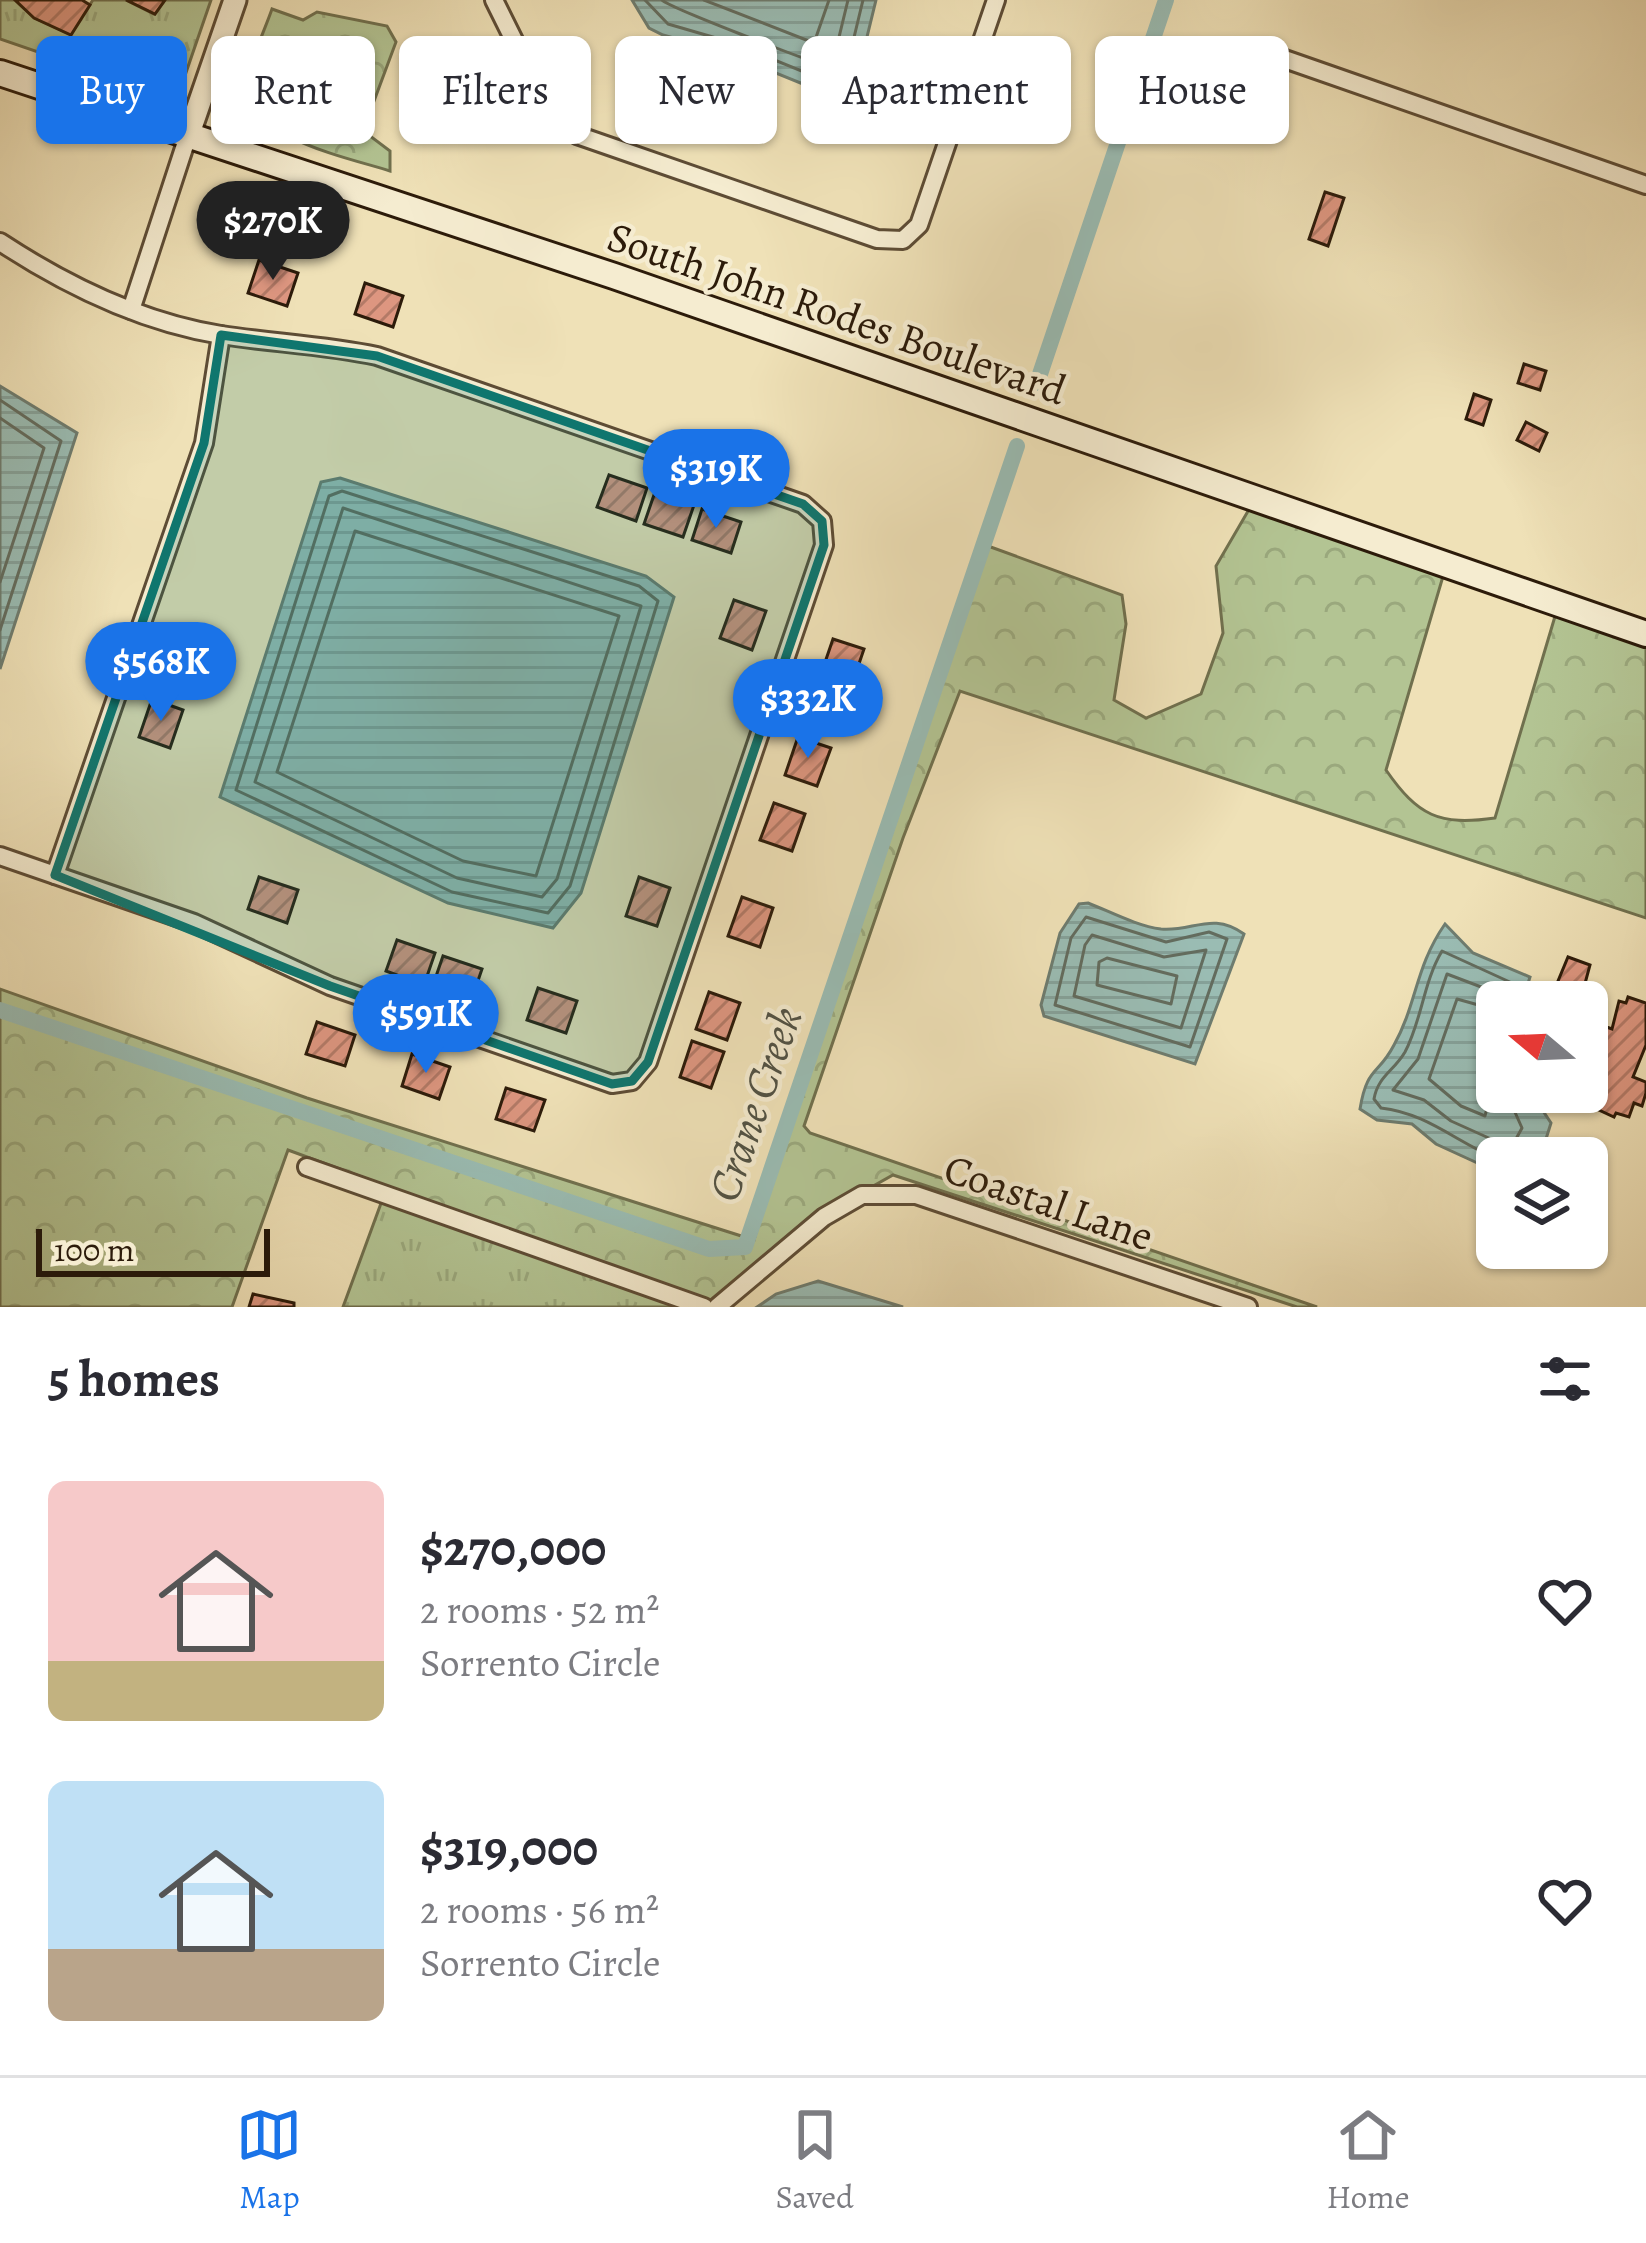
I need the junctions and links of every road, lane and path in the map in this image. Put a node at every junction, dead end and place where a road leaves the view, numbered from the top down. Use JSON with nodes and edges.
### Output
{"nodes":[{"id":1,"x":235,"y":0,"type":"edge"},
{"id":2,"x":494,"y":0,"type":"edge"},
{"id":3,"x":996,"y":0,"type":"edge"},
{"id":4,"x":1289,"y":61,"type":"edge"},
{"id":5,"x":0,"y":74,"type":"edge"},
{"id":6,"x":36,"y":87,"type":"edge"},
{"id":7,"x":187,"y":139,"type":"joint"},
{"id":8,"x":185,"y":144,"type":"edge"},
{"id":9,"x":1646,"y":185,"type":"edge"},
{"id":10,"x":0,"y":242,"type":"edge"},
{"id":11,"x":130,"y":310,"type":"junction"},
{"id":12,"x":221,"y":334,"type":"junction"},
{"id":13,"x":1646,"y":634,"type":"edge"},
{"id":14,"x":0,"y":856,"type":"edge"},
{"id":15,"x":55,"y":875,"type":"junction"},
{"id":16,"x":307,"y":1167,"type":"dead end"},
{"id":17,"x":704,"y":1307,"type":"edge"},
{"id":18,"x":717,"y":1307,"type":"edge"},
{"id":19,"x":1248,"y":1307,"type":"edge"}],
"edges":[{"from":1,"to":7,"type":"street"},
{"from":2,"to":3,"type":"street"},
{"from":4,"to":9,"type":"street"},
{"from":5,"to":6,"type":"main road","name":"South John Rodes Boulevard"},
{"from":7,"to":13,"type":"main road","name":"South John Rodes Boulevard"},
{"from":8,"to":11,"type":"street"},
{"from":10,"to":11,"type":"street"},
{"from":11,"to":12,"type":"street"},
{"from":12,"to":15,"type":"street"},
{"from":12,"to":15,"type":"street"},
{"from":14,"to":15,"type":"street"},
{"from":16,"to":17,"type":"street"},
{"from":18,"to":19,"type":"street","name":"Coastal Lane"}]}
